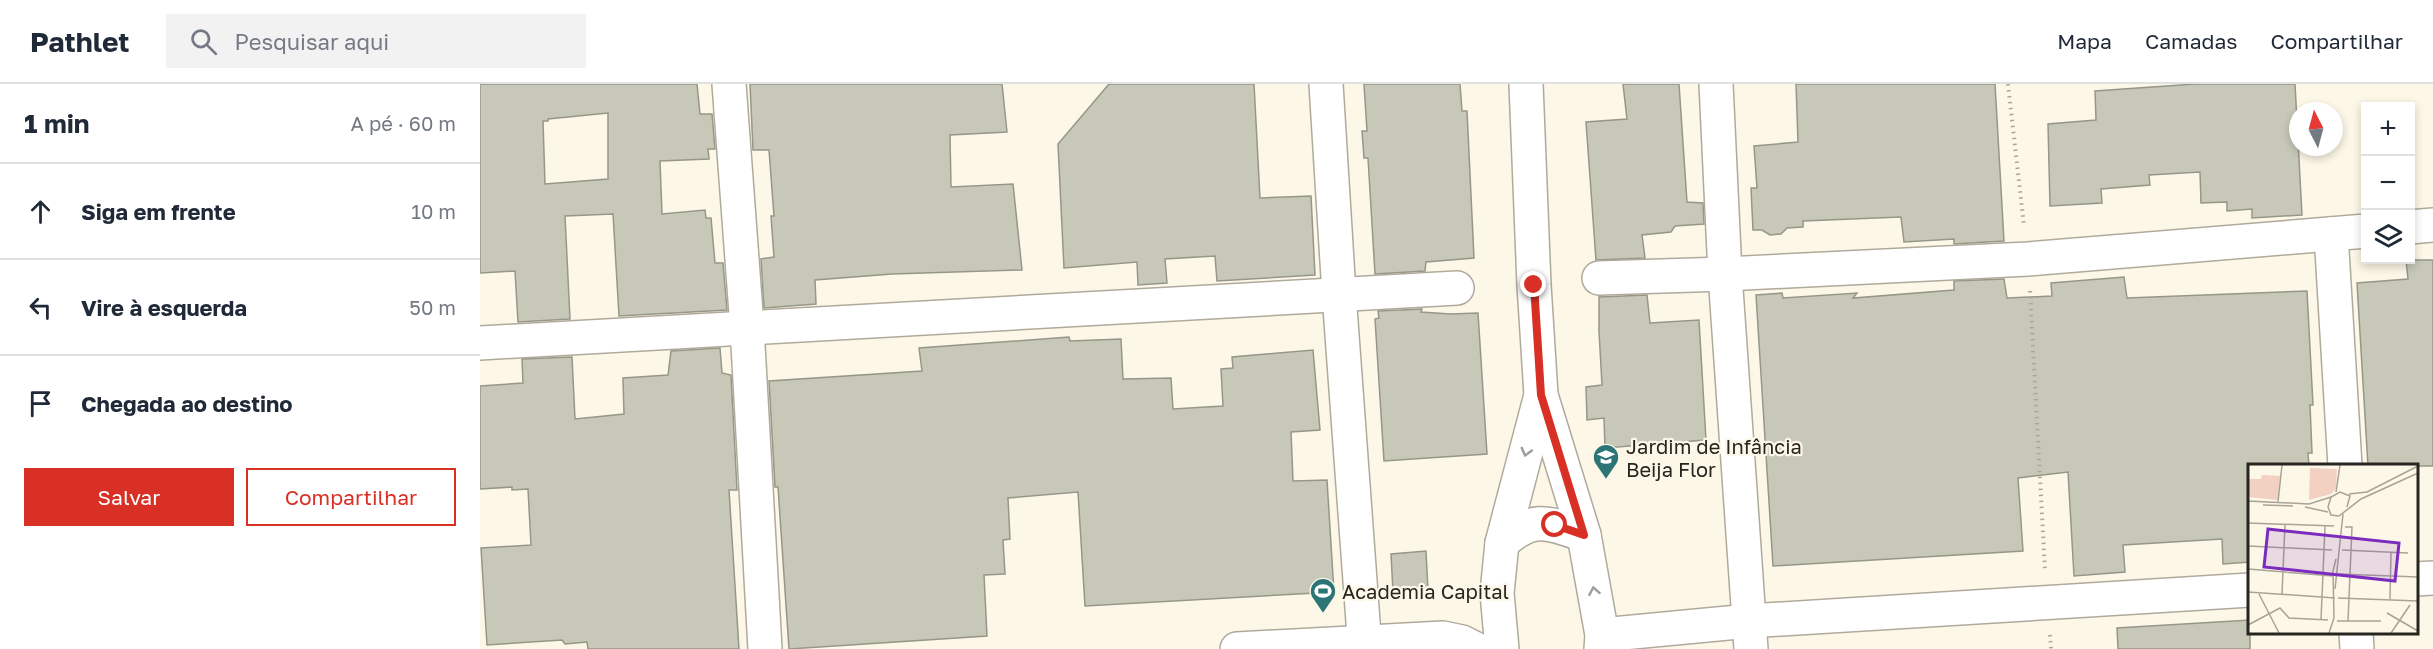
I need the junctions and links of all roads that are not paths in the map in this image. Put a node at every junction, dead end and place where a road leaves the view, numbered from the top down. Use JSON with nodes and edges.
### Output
{"nodes":[{"id":1,"x":729,"y":84,"type":"edge"},
{"id":2,"x":1326,"y":84,"type":"edge"},
{"id":3,"x":1526,"y":84,"type":"edge"},
{"id":4,"x":1716,"y":84,"type":"edge"},
{"id":5,"x":2433,"y":225,"type":"edge"},
{"id":6,"x":2415,"y":227,"type":"edge"},
{"id":7,"x":2361,"y":231,"type":"edge"},
{"id":8,"x":2331,"y":234,"type":"junction"},
{"id":9,"x":1725,"y":274,"type":"junction"},
{"id":10,"x":1599,"y":278,"type":"dead end"},
{"id":11,"x":1457,"y":288,"type":"dead end"},
{"id":12,"x":1339,"y":294,"type":"junction"},
{"id":13,"x":747,"y":327,"type":"junction"},
{"id":14,"x":480,"y":343,"type":"edge"},
{"id":15,"x":1541,"y":395,"type":"junction"},
{"id":16,"x":2345,"y":464,"type":"edge"},
{"id":17,"x":1584,"y":535,"type":"junction"},
{"id":18,"x":1502,"y":543,"type":"junction"},
{"id":19,"x":2433,"y":578,"type":"edge"},
{"id":20,"x":2418,"y":579,"type":"edge"},
{"id":21,"x":2248,"y":590,"type":"edge"},
{"id":22,"x":1497,"y":593,"type":"junction"},
{"id":23,"x":2356,"y":634,"type":"edge"},
{"id":24,"x":1750,"y":635,"type":"edge"},
{"id":25,"x":1443,"y":638,"type":"junction"},
{"id":26,"x":1602,"y":642,"type":"edge"},
{"id":27,"x":1365,"y":646,"type":"edge"},
{"id":28,"x":765,"y":649,"type":"edge"},
{"id":29,"x":1237,"y":649,"type":"edge"},
{"id":30,"x":1476,"y":649,"type":"edge"},
{"id":31,"x":1502,"y":649,"type":"edge"},
{"id":32,"x":2357,"y":649,"type":"edge"}],
"edges":[{"from":1,"to":13,"type":"street"},
{"from":2,"to":12,"type":"street"},
{"from":3,"to":15,"type":"street"},
{"from":4,"to":9,"type":"street"},
{"from":5,"to":6,"type":"street"},
{"from":7,"to":8,"type":"street"},
{"from":8,"to":9,"type":"street"},
{"from":8,"to":16,"type":"street"},
{"from":9,"to":10,"type":"street"},
{"from":9,"to":24,"type":"street"},
{"from":11,"to":12,"type":"street"},
{"from":12,"to":13,"type":"street"},
{"from":12,"to":27,"type":"street"},
{"from":13,"to":14,"type":"street"},
{"from":13,"to":28,"type":"street"},
{"from":15,"to":17,"type":"street"},
{"from":15,"to":18,"type":"street","one_way":true},
{"from":17,"to":18,"type":"street"},
{"from":26,"to":17,"type":"street","one_way":true},
{"from":18,"to":22,"type":"street"},
{"from":19,"to":20,"type":"street"},
{"from":21,"to":24,"type":"street"},
{"from":22,"to":25,"type":"street"},
{"from":22,"to":31,"type":"street"},
{"from":23,"to":32,"type":"street"},
{"from":24,"to":26,"type":"street"},
{"from":25,"to":27,"type":"street"},
{"from":25,"to":30,"type":"street"},
{"from":27,"to":29,"type":"street"}]}
